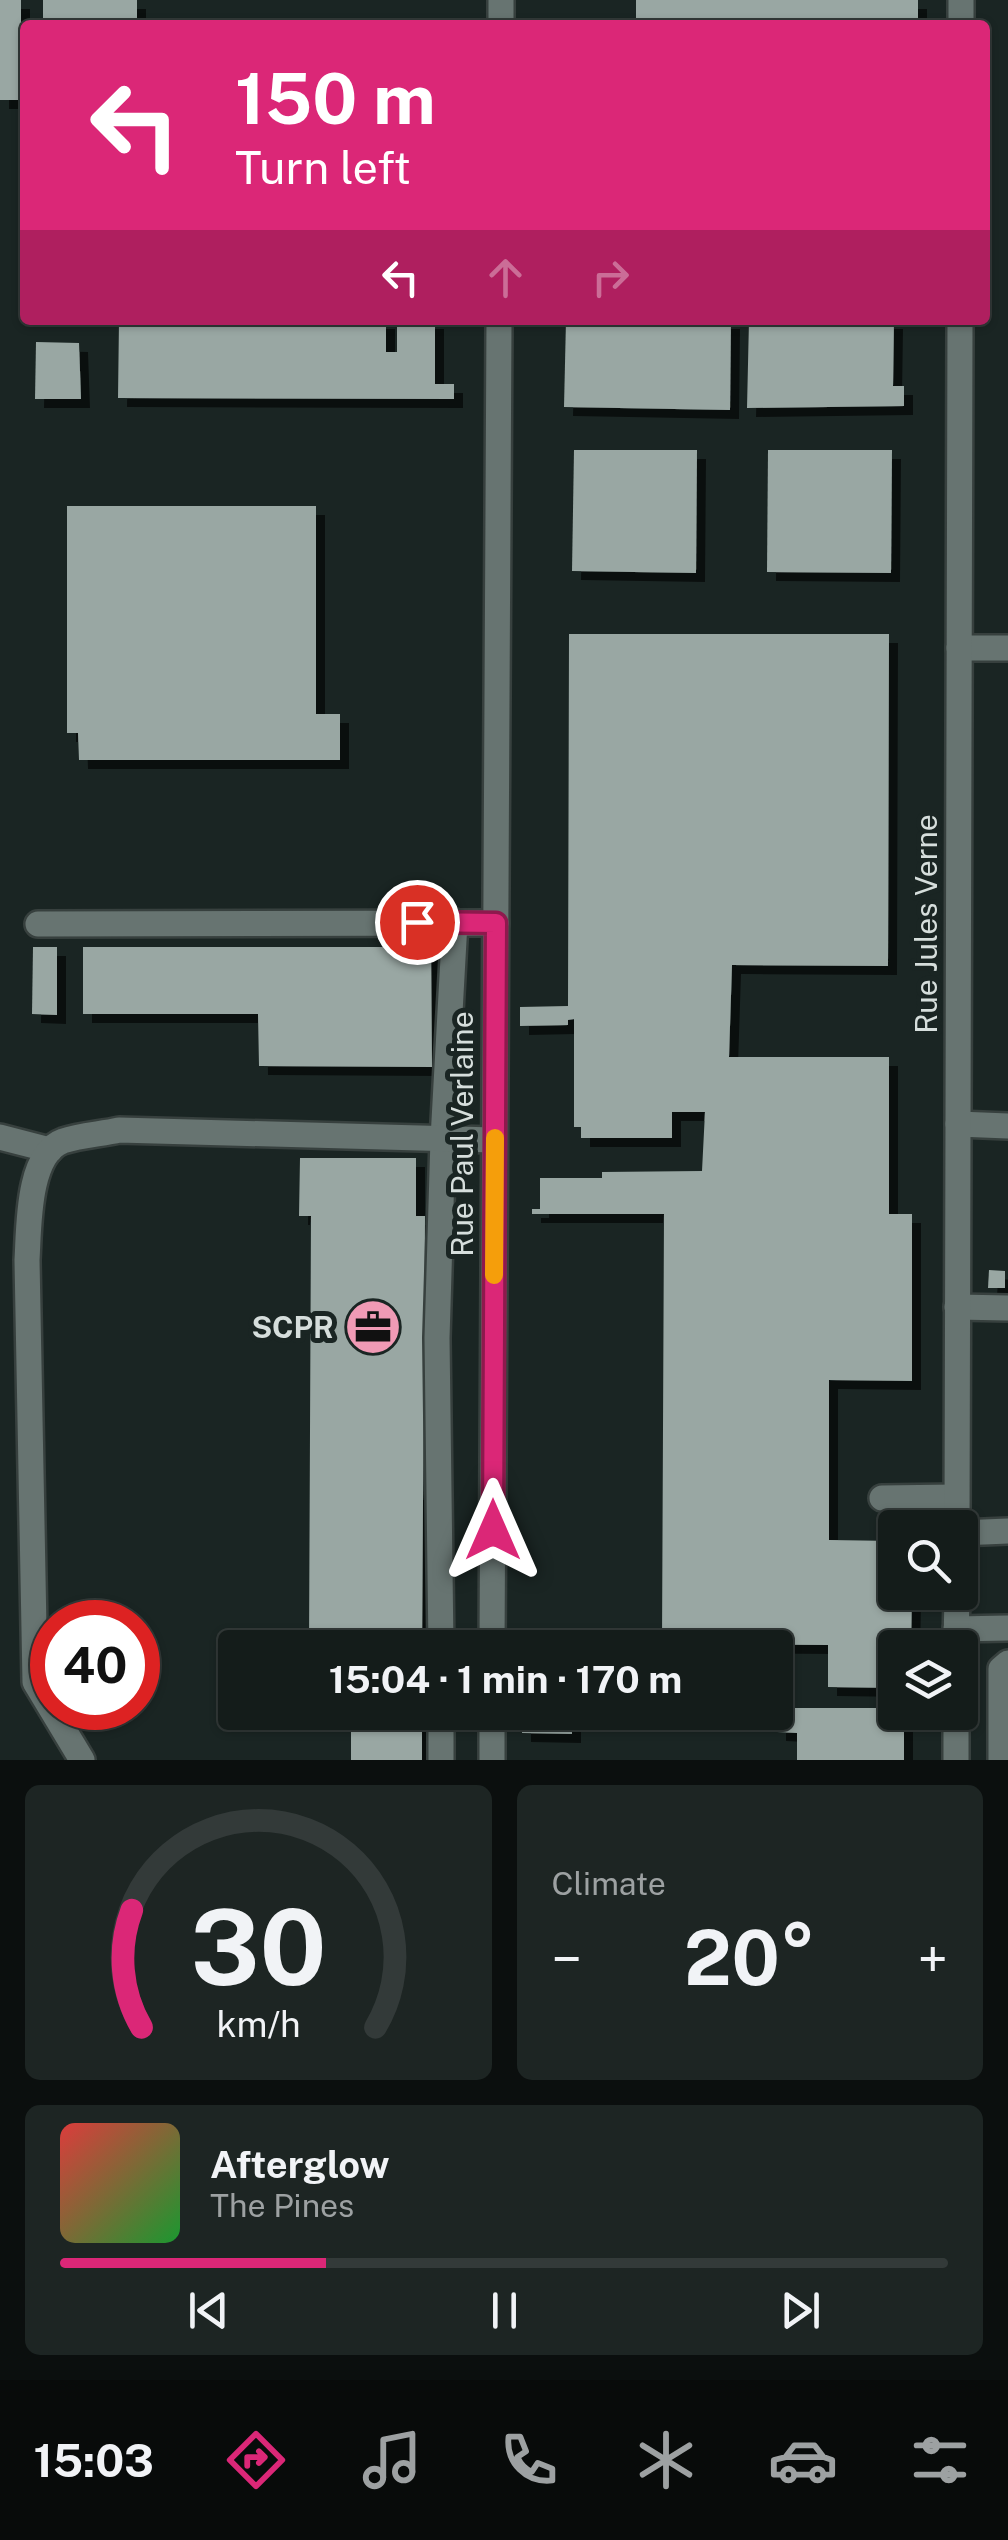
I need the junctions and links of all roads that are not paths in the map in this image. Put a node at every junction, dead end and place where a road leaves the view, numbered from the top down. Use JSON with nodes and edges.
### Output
{"nodes":[{"id":1,"x":499,"y":325,"type":"edge"},
{"id":2,"x":960,"y":325,"type":"edge"},
{"id":3,"x":959,"y":648,"type":"junction"},
{"id":4,"x":1008,"y":648,"type":"edge"},
{"id":5,"x":454,"y":922,"type":"junction"},
{"id":6,"x":496,"y":923,"type":"junction"},
{"id":7,"x":38,"y":924,"type":"dead end"},
{"id":8,"x":958,"y":1124,"type":"junction"},
{"id":9,"x":1008,"y":1126,"type":"edge"},
{"id":10,"x":0,"y":1138,"type":"edge"},
{"id":11,"x":443,"y":1139,"type":"junction"},
{"id":12,"x":494,"y":1140,"type":"junction"},
{"id":13,"x":50,"y":1150,"type":"junction"},
{"id":14,"x":957,"y":1307,"type":"junction"},
{"id":15,"x":1008,"y":1308,"type":"edge"},
{"id":16,"x":956,"y":1497,"type":"junction"},
{"id":17,"x":882,"y":1498,"type":"dead end"},
{"id":18,"x":957,"y":1510,"type":"edge"},
{"id":19,"x":978,"y":1530,"type":"edge"},
{"id":20,"x":1008,"y":1531,"type":"edge"},
{"id":21,"x":1008,"y":1628,"type":"edge"},
{"id":22,"x":440,"y":1630,"type":"edge"},
{"id":23,"x":492,"y":1630,"type":"edge"},
{"id":24,"x":978,"y":1634,"type":"edge"},
{"id":25,"x":1008,"y":1663,"type":"edge"},
{"id":26,"x":441,"y":1730,"type":"edge"},
{"id":27,"x":492,"y":1730,"type":"edge"},
{"id":28,"x":956,"y":1730,"type":"edge"},
{"id":29,"x":1001,"y":1754,"type":"edge"},
{"id":30,"x":956,"y":1756,"type":"edge"},
{"id":31,"x":82,"y":1760,"type":"edge"},
{"id":32,"x":442,"y":1760,"type":"edge"},
{"id":33,"x":492,"y":1760,"type":"edge"}],
"edges":[{"from":1,"to":6,"type":"street","name":"Rue Paul Verlaine"},
{"from":2,"to":3,"type":"street","name":"Rue Jules Verne"},
{"from":3,"to":4,"type":"street"},
{"from":3,"to":8,"type":"street","name":"Rue Jules Verne"},
{"from":5,"to":6,"type":"street"},
{"from":5,"to":7,"type":"street"},
{"from":5,"to":11,"type":"street"},
{"from":6,"to":12,"type":"street","name":"Rue Paul Verlaine"},
{"from":8,"to":9,"type":"street"},
{"from":8,"to":14,"type":"street","name":"Rue Jules Verne"},
{"from":10,"to":13,"type":"street"},
{"from":11,"to":12,"type":"street"},
{"from":11,"to":13,"type":"street"},
{"from":11,"to":22,"type":"street"},
{"from":12,"to":23,"type":"street","name":"Rue Paul Verlaine"},
{"from":13,"to":31,"type":"street"},
{"from":14,"to":15,"type":"street"},
{"from":14,"to":16,"type":"street","name":"Rue Jules Verne"},
{"from":16,"to":17,"type":"street"},
{"from":16,"to":18,"type":"street","name":"Rue Jules Verne"},
{"from":19,"to":20,"type":"street"},
{"from":21,"to":24,"type":"street"},
{"from":25,"to":29,"type":"street"},
{"from":26,"to":32,"type":"street"},
{"from":27,"to":33,"type":"street"},
{"from":28,"to":30,"type":"street"},
{"from":29,"to":30,"type":"street"}]}
